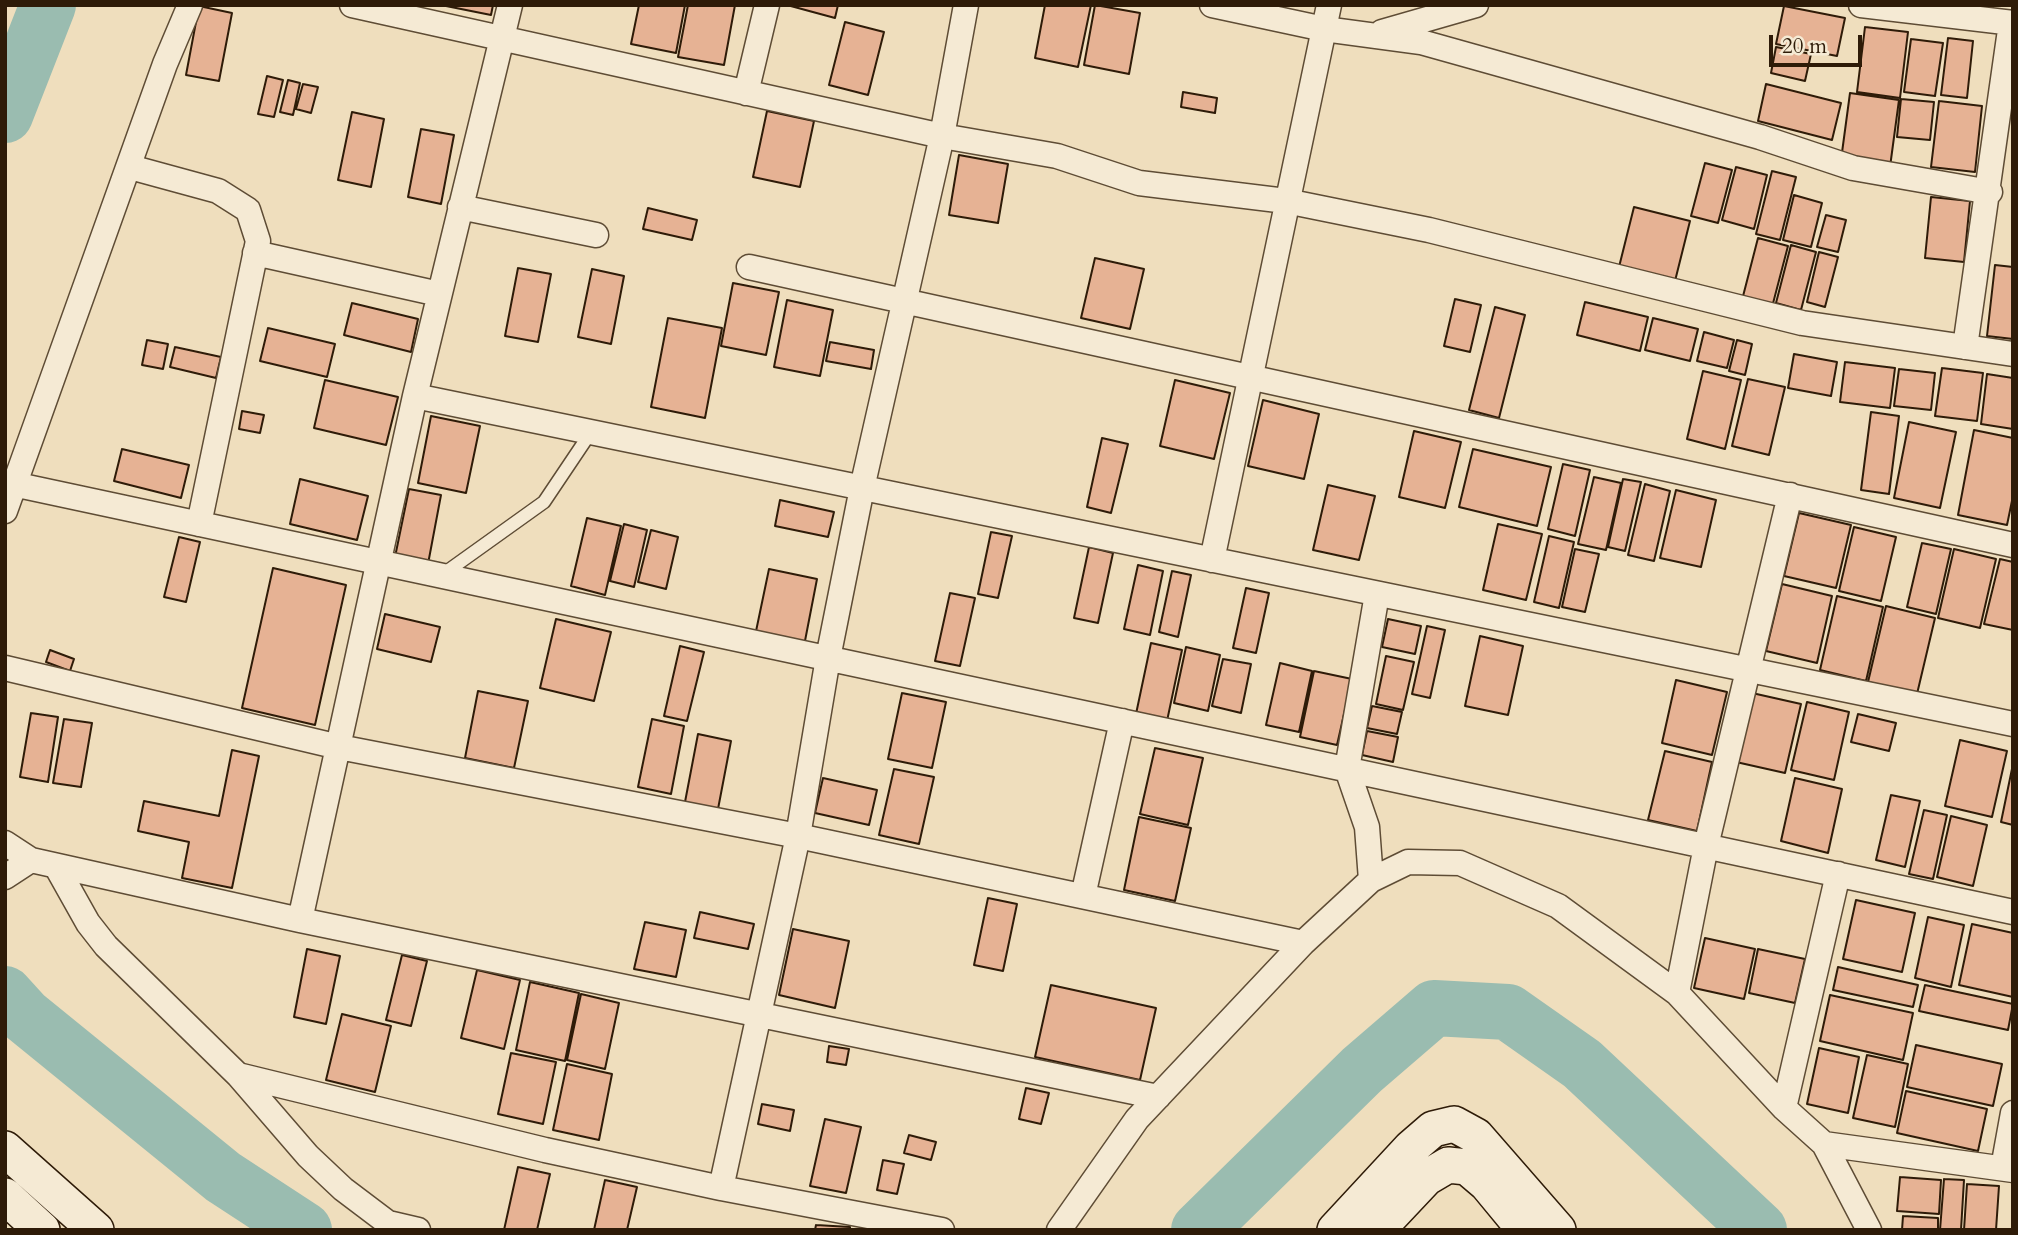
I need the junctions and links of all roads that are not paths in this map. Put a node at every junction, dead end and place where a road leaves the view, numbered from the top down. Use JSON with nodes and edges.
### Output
{"nodes":[{"id":1,"x":190,"y":5,"type":"edge"},
{"id":2,"x":352,"y":5,"type":"edge"},
{"id":3,"x":510,"y":5,"type":"edge"},
{"id":4,"x":767,"y":5,"type":"edge"},
{"id":5,"x":966,"y":5,"type":"edge"},
{"id":6,"x":1212,"y":5,"type":"edge"},
{"id":7,"x":1476,"y":5,"type":"edge"},
{"id":8,"x":1861,"y":5,"type":"edge"},
{"id":9,"x":1327,"y":17,"type":"edge"},
{"id":10,"x":2012,"y":23,"type":"edge"},
{"id":11,"x":1371,"y":35,"type":"junction"},
{"id":12,"x":500,"y":38,"type":"junction"},
{"id":13,"x":746,"y":93,"type":"junction"},
{"id":14,"x":942,"y":136,"type":"junction"},
{"id":15,"x":130,"y":167,"type":"junction"},
{"id":16,"x":1990,"y":192,"type":"junction"},
{"id":17,"x":1286,"y":201,"type":"junction"},
{"id":18,"x":460,"y":207,"type":"junction"},
{"id":19,"x":596,"y":235,"type":"dead end"},
{"id":20,"x":255,"y":253,"type":"junction"},
{"id":21,"x":749,"y":267,"type":"dead end"},
{"id":22,"x":439,"y":294,"type":"junction"},
{"id":23,"x":904,"y":299,"type":"junction"},
{"id":24,"x":1965,"y":347,"type":"junction"},
{"id":25,"x":2013,"y":354,"type":"edge"},
{"id":26,"x":1251,"y":376,"type":"junction"},
{"id":27,"x":415,"y":396,"type":"junction"},
{"id":28,"x":591,"y":432,"type":"junction"},
{"id":29,"x":13,"y":484,"type":"junction"},
{"id":30,"x":862,"y":488,"type":"junction"},
{"id":31,"x":1790,"y":495,"type":"junction"},
{"id":32,"x":5,"y":511,"type":"edge"},
{"id":33,"x":199,"y":524,"type":"junction"},
{"id":34,"x":2013,"y":545,"type":"edge"},
{"id":35,"x":1212,"y":560,"type":"junction"},
{"id":36,"x":380,"y":563,"type":"junction"},
{"id":37,"x":442,"y":576,"type":"junction"},
{"id":38,"x":1377,"y":594,"type":"junction"},
{"id":39,"x":828,"y":659,"type":"junction"},
{"id":40,"x":5,"y":668,"type":"edge"},
{"id":41,"x":1747,"y":669,"type":"junction"},
{"id":42,"x":1122,"y":721,"type":"junction"},
{"id":43,"x":2013,"y":724,"type":"edge"},
{"id":44,"x":339,"y":747,"type":"junction"},
{"id":45,"x":1346,"y":769,"type":"junction"},
{"id":46,"x":798,"y":836,"type":"junction"},
{"id":47,"x":5,"y":844,"type":"edge"},
{"id":48,"x":1706,"y":846,"type":"junction"},
{"id":49,"x":31,"y":860,"type":"junction"},
{"id":50,"x":57,"y":866,"type":"junction"},
{"id":51,"x":1838,"y":874,"type":"junction"},
{"id":52,"x":5,"y":877,"type":"edge"},
{"id":53,"x":1371,"y":880,"type":"junction"},
{"id":54,"x":1083,"y":896,"type":"junction"},
{"id":55,"x":2013,"y":912,"type":"edge"},
{"id":56,"x":300,"y":920,"type":"junction"},
{"id":57,"x":1303,"y":943,"type":"junction"},
{"id":58,"x":1677,"y":993,"type":"junction"},
{"id":59,"x":758,"y":1016,"type":"junction"},
{"id":60,"x":238,"y":1075,"type":"junction"},
{"id":61,"x":1158,"y":1097,"type":"junction"},
{"id":62,"x":1784,"y":1108,"type":"junction"},
{"id":63,"x":2013,"y":1113,"type":"edge"},
{"id":64,"x":1824,"y":1144,"type":"junction"},
{"id":65,"x":5,"y":1149,"type":"edge"},
{"id":66,"x":2008,"y":1169,"type":"edge"},
{"id":67,"x":721,"y":1188,"type":"junction"},
{"id":68,"x":5,"y":1196,"type":"edge"},
{"id":69,"x":42,"y":1230,"type":"edge"},
{"id":70,"x":95,"y":1230,"type":"edge"},
{"id":71,"x":418,"y":1230,"type":"edge"},
{"id":72,"x":942,"y":1230,"type":"edge"},
{"id":73,"x":1059,"y":1230,"type":"edge"},
{"id":74,"x":1335,"y":1230,"type":"edge"},
{"id":75,"x":1377,"y":1230,"type":"edge"},
{"id":76,"x":1525,"y":1230,"type":"edge"},
{"id":77,"x":1558,"y":1230,"type":"edge"},
{"id":78,"x":1869,"y":1230,"type":"edge"}],
"edges":[{"from":1,"to":15,"type":"street"},
{"from":2,"to":12,"type":"street"},
{"from":3,"to":12,"type":"street"},
{"from":4,"to":13,"type":"street"},
{"from":5,"to":14,"type":"street"},
{"from":6,"to":9,"type":"street"},
{"from":7,"to":11,"type":"street"},
{"from":8,"to":10,"type":"street"},
{"from":9,"to":11,"type":"street"},
{"from":9,"to":17,"type":"street"},
{"from":10,"to":16,"type":"street"},
{"from":11,"to":16,"type":"street"},
{"from":12,"to":13,"type":"street"},
{"from":12,"to":18,"type":"street"},
{"from":13,"to":14,"type":"street"},
{"from":14,"to":17,"type":"street"},
{"from":14,"to":23,"type":"street"},
{"from":15,"to":20,"type":"street"},
{"from":15,"to":29,"type":"street"},
{"from":16,"to":24,"type":"street"},
{"from":17,"to":24,"type":"street"},
{"from":17,"to":26,"type":"street"},
{"from":18,"to":19,"type":"street"},
{"from":18,"to":22,"type":"street"},
{"from":20,"to":22,"type":"street"},
{"from":20,"to":33,"type":"street"},
{"from":21,"to":23,"type":"street"},
{"from":22,"to":27,"type":"street"},
{"from":23,"to":26,"type":"street"},
{"from":23,"to":30,"type":"street"},
{"from":24,"to":25,"type":"street"},
{"from":26,"to":31,"type":"street"},
{"from":26,"to":35,"type":"street"},
{"from":27,"to":28,"type":"street"},
{"from":27,"to":36,"type":"street"},
{"from":28,"to":30,"type":"street"},
{"from":28,"to":37,"type":"lane"},
{"from":29,"to":32,"type":"street"},
{"from":29,"to":33,"type":"street"},
{"from":30,"to":35,"type":"street"},
{"from":30,"to":39,"type":"street"},
{"from":31,"to":34,"type":"street"},
{"from":31,"to":41,"type":"street"},
{"from":33,"to":36,"type":"street"},
{"from":35,"to":38,"type":"street"},
{"from":36,"to":37,"type":"street"},
{"from":36,"to":44,"type":"street"},
{"from":37,"to":39,"type":"street"},
{"from":38,"to":41,"type":"street"},
{"from":38,"to":45,"type":"street"},
{"from":39,"to":42,"type":"street"},
{"from":39,"to":46,"type":"street"},
{"from":40,"to":44,"type":"street"},
{"from":41,"to":43,"type":"street"},
{"from":41,"to":48,"type":"street"},
{"from":42,"to":45,"type":"street"},
{"from":42,"to":54,"type":"street"},
{"from":44,"to":46,"type":"street"},
{"from":44,"to":56,"type":"street"},
{"from":45,"to":48,"type":"street"},
{"from":45,"to":53,"type":"street"},
{"from":46,"to":54,"type":"street"},
{"from":46,"to":59,"type":"street"},
{"from":47,"to":49,"type":"street"},
{"from":48,"to":51,"type":"street"},
{"from":48,"to":58,"type":"street"},
{"from":49,"to":50,"type":"street"},
{"from":49,"to":52,"type":"street"},
{"from":50,"to":56,"type":"street"},
{"from":50,"to":60,"type":"street"},
{"from":51,"to":55,"type":"street"},
{"from":51,"to":62,"type":"street"},
{"from":53,"to":57,"type":"street"},
{"from":53,"to":58,"type":"street"},
{"from":54,"to":57,"type":"street"},
{"from":56,"to":59,"type":"street"},
{"from":57,"to":61,"type":"street"},
{"from":58,"to":62,"type":"street"},
{"from":59,"to":61,"type":"street"},
{"from":59,"to":67,"type":"street"},
{"from":60,"to":67,"type":"street"},
{"from":60,"to":71,"type":"street"},
{"from":61,"to":73,"type":"street"},
{"from":62,"to":64,"type":"street"},
{"from":63,"to":66,"type":"street"},
{"from":64,"to":66,"type":"street"},
{"from":64,"to":78,"type":"street"},
{"from":65,"to":70,"type":"street"},
{"from":67,"to":72,"type":"street"},
{"from":68,"to":69,"type":"street"},
{"from":74,"to":77,"type":"street"},
{"from":75,"to":76,"type":"street"}]}
